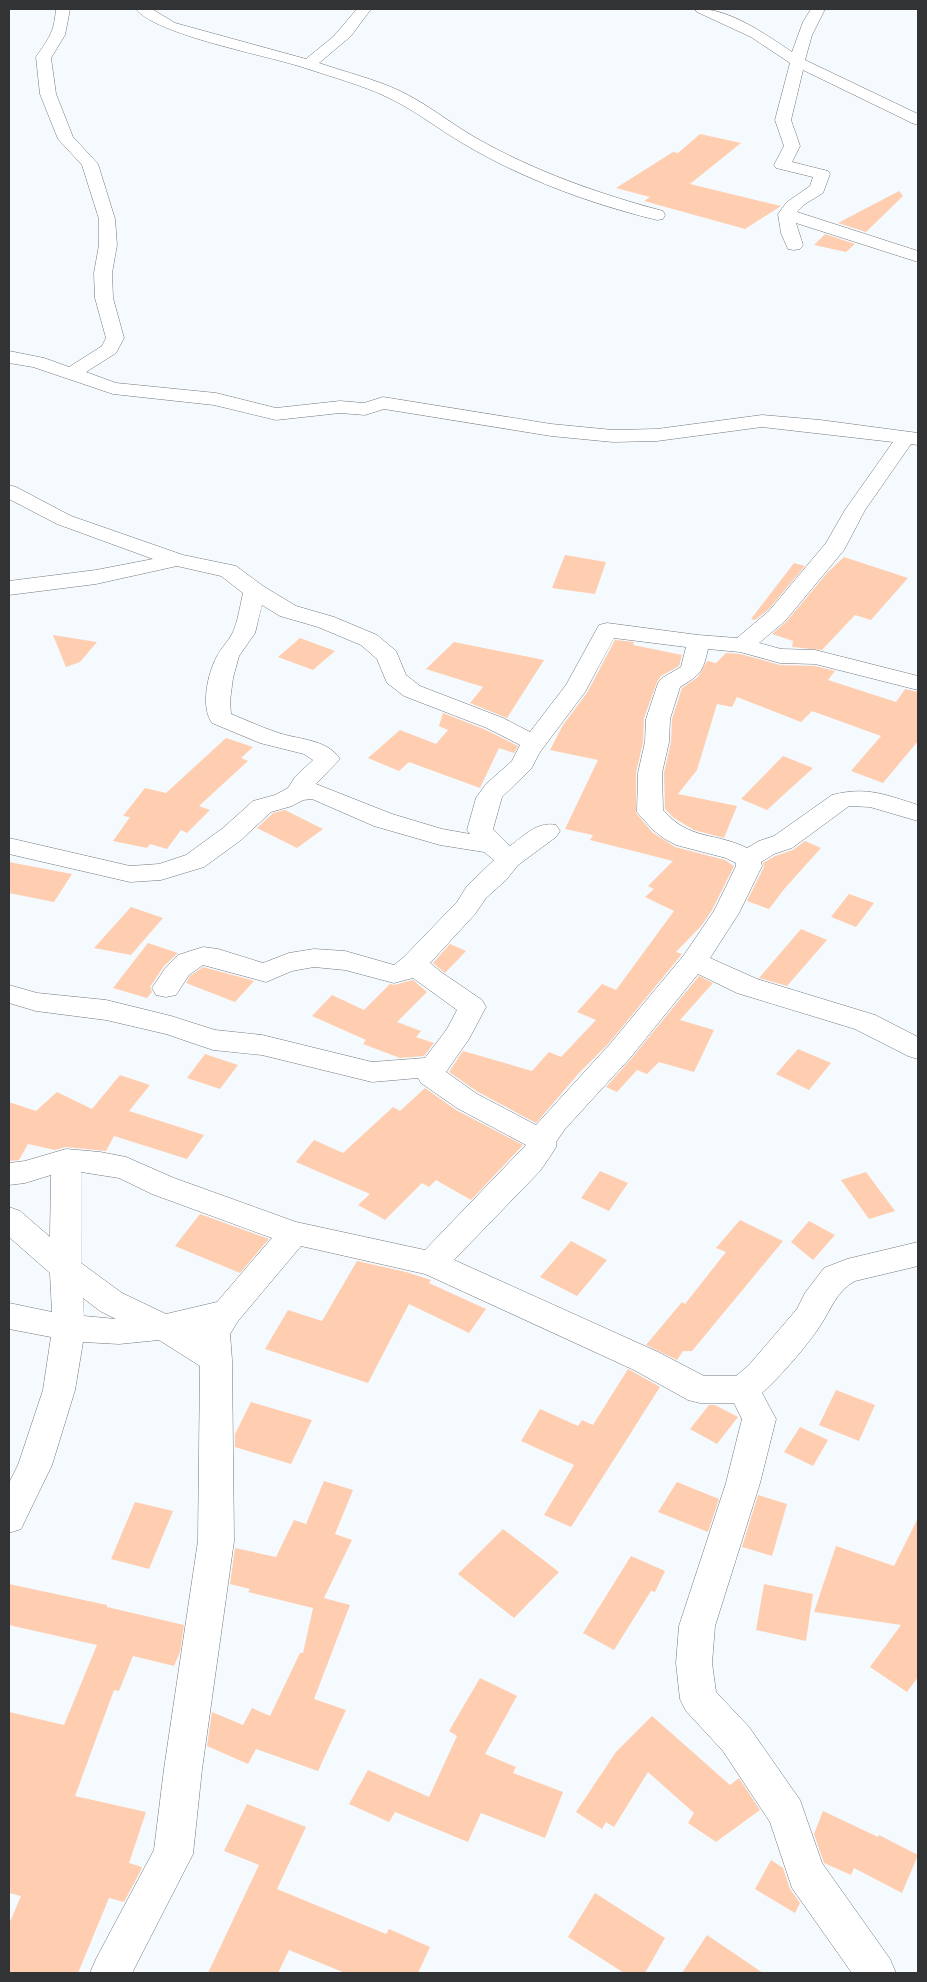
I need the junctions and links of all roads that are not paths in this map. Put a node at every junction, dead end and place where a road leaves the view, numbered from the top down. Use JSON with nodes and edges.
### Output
{"nodes":[{"id":1,"x":63,"y":9,"type":"edge"},
{"id":2,"x":143,"y":9,"type":"edge"},
{"id":3,"x":364,"y":9,"type":"edge"},
{"id":4,"x":702,"y":9,"type":"edge"},
{"id":5,"x":818,"y":9,"type":"edge"},
{"id":6,"x":798,"y":62,"type":"junction"},
{"id":7,"x":308,"y":64,"type":"junction"},
{"id":8,"x":918,"y":120,"type":"edge"},
{"id":9,"x":786,"y":214,"type":"junction"},
{"id":10,"x":657,"y":215,"type":"dead end"},
{"id":11,"x":794,"y":245,"type":"dead end"},
{"id":12,"x":918,"y":257,"type":"edge"},
{"id":13,"x":9,"y":357,"type":"edge"},
{"id":14,"x":71,"y":374,"type":"junction"},
{"id":15,"x":912,"y":438,"type":"edge"},
{"id":16,"x":9,"y":491,"type":"edge"},
{"id":17,"x":176,"y":560,"type":"junction"},
{"id":18,"x":9,"y":588,"type":"edge"},
{"id":19,"x":255,"y":591,"type":"junction"},
{"id":20,"x":698,"y":642,"type":"junction"},
{"id":21,"x":742,"y":645,"type":"junction"},
{"id":22,"x":918,"y":683,"type":"edge"},
{"id":23,"x":535,"y":742,"type":"junction"},
{"id":24,"x":297,"y":793,"type":"junction"},
{"id":25,"x":918,"y":813,"type":"edge"},
{"id":26,"x":548,"y":831,"type":"dead end"},
{"id":27,"x":9,"y":846,"type":"edge"},
{"id":28,"x":501,"y":852,"type":"junction"},
{"id":29,"x":748,"y":859,"type":"junction"},
{"id":30,"x":694,"y":961,"type":"junction"},
{"id":31,"x":414,"y":963,"type":"junction"},
{"id":32,"x":166,"y":988,"type":"dead end"},
{"id":33,"x":9,"y":994,"type":"edge"},
{"id":34,"x":918,"y":1049,"type":"edge"},
{"id":35,"x":432,"y":1068,"type":"junction"},
{"id":36,"x":541,"y":1140,"type":"junction"},
{"id":37,"x":66,"y":1160,"type":"junction"},
{"id":38,"x":14,"y":1176,"type":"edge"},
{"id":39,"x":9,"y":1219,"type":"edge"},
{"id":40,"x":294,"y":1233,"type":"junction"},
{"id":41,"x":918,"y":1254,"type":"edge"},
{"id":42,"x":431,"y":1263,"type":"junction"},
{"id":43,"x":65,"y":1268,"type":"junction"},
{"id":44,"x":227,"y":1312,"type":"junction"},
{"id":45,"x":9,"y":1316,"type":"edge"},
{"id":46,"x":69,"y":1328,"type":"junction"},
{"id":47,"x":164,"y":1328,"type":"junction"},
{"id":48,"x":216,"y":1360,"type":"junction"},
{"id":49,"x":743,"y":1390,"type":"junction"},
{"id":50,"x":9,"y":1518,"type":"edge"},
{"id":51,"x":110,"y":1973,"type":"edge"},
{"id":52,"x":876,"y":1973,"type":"edge"}],
"edges":[{"from":1,"to":14,"type":"street"},
{"from":2,"to":7,"type":"street"},
{"from":3,"to":7,"type":"street"},
{"from":4,"to":6,"type":"street"},
{"from":5,"to":6,"type":"street"},
{"from":6,"to":8,"type":"street"},
{"from":6,"to":9,"type":"street"},
{"from":7,"to":10,"type":"street"},
{"from":9,"to":11,"type":"street"},
{"from":9,"to":12,"type":"street"},
{"from":13,"to":14,"type":"street"},
{"from":14,"to":15,"type":"street"},
{"from":15,"to":21,"type":"street"},
{"from":16,"to":17,"type":"street"},
{"from":17,"to":18,"type":"street"},
{"from":17,"to":19,"type":"street"},
{"from":19,"to":23,"type":"street"},
{"from":19,"to":24,"type":"street"},
{"from":20,"to":21,"type":"street"},
{"from":20,"to":23,"type":"street"},
{"from":20,"to":29,"type":"street"},
{"from":21,"to":22,"type":"street"},
{"from":23,"to":28,"type":"street"},
{"from":24,"to":27,"type":"street"},
{"from":24,"to":28,"type":"street"},
{"from":25,"to":29,"type":"street"},
{"from":26,"to":28,"type":"street"},
{"from":28,"to":31,"type":"street"},
{"from":29,"to":30,"type":"street"},
{"from":30,"to":34,"type":"street"},
{"from":30,"to":36,"type":"street"},
{"from":31,"to":32,"type":"street"},
{"from":31,"to":35,"type":"street"},
{"from":33,"to":35,"type":"street"},
{"from":35,"to":36,"type":"street"},
{"from":36,"to":42,"type":"street"},
{"from":37,"to":38,"type":"street"},
{"from":37,"to":40,"type":"street"},
{"from":37,"to":43,"type":"street"},
{"from":39,"to":43,"type":"street"},
{"from":40,"to":42,"type":"street"},
{"from":40,"to":44,"type":"street"},
{"from":41,"to":49,"type":"street"},
{"from":42,"to":49,"type":"street"},
{"from":43,"to":46,"type":"street"},
{"from":43,"to":47,"type":"street"},
{"from":44,"to":47,"type":"street"},
{"from":44,"to":48,"type":"street"},
{"from":45,"to":46,"type":"street"},
{"from":46,"to":47,"type":"street"},
{"from":46,"to":50,"type":"street"},
{"from":47,"to":48,"type":"street"},
{"from":48,"to":51,"type":"street"},
{"from":49,"to":52,"type":"street"}]}
